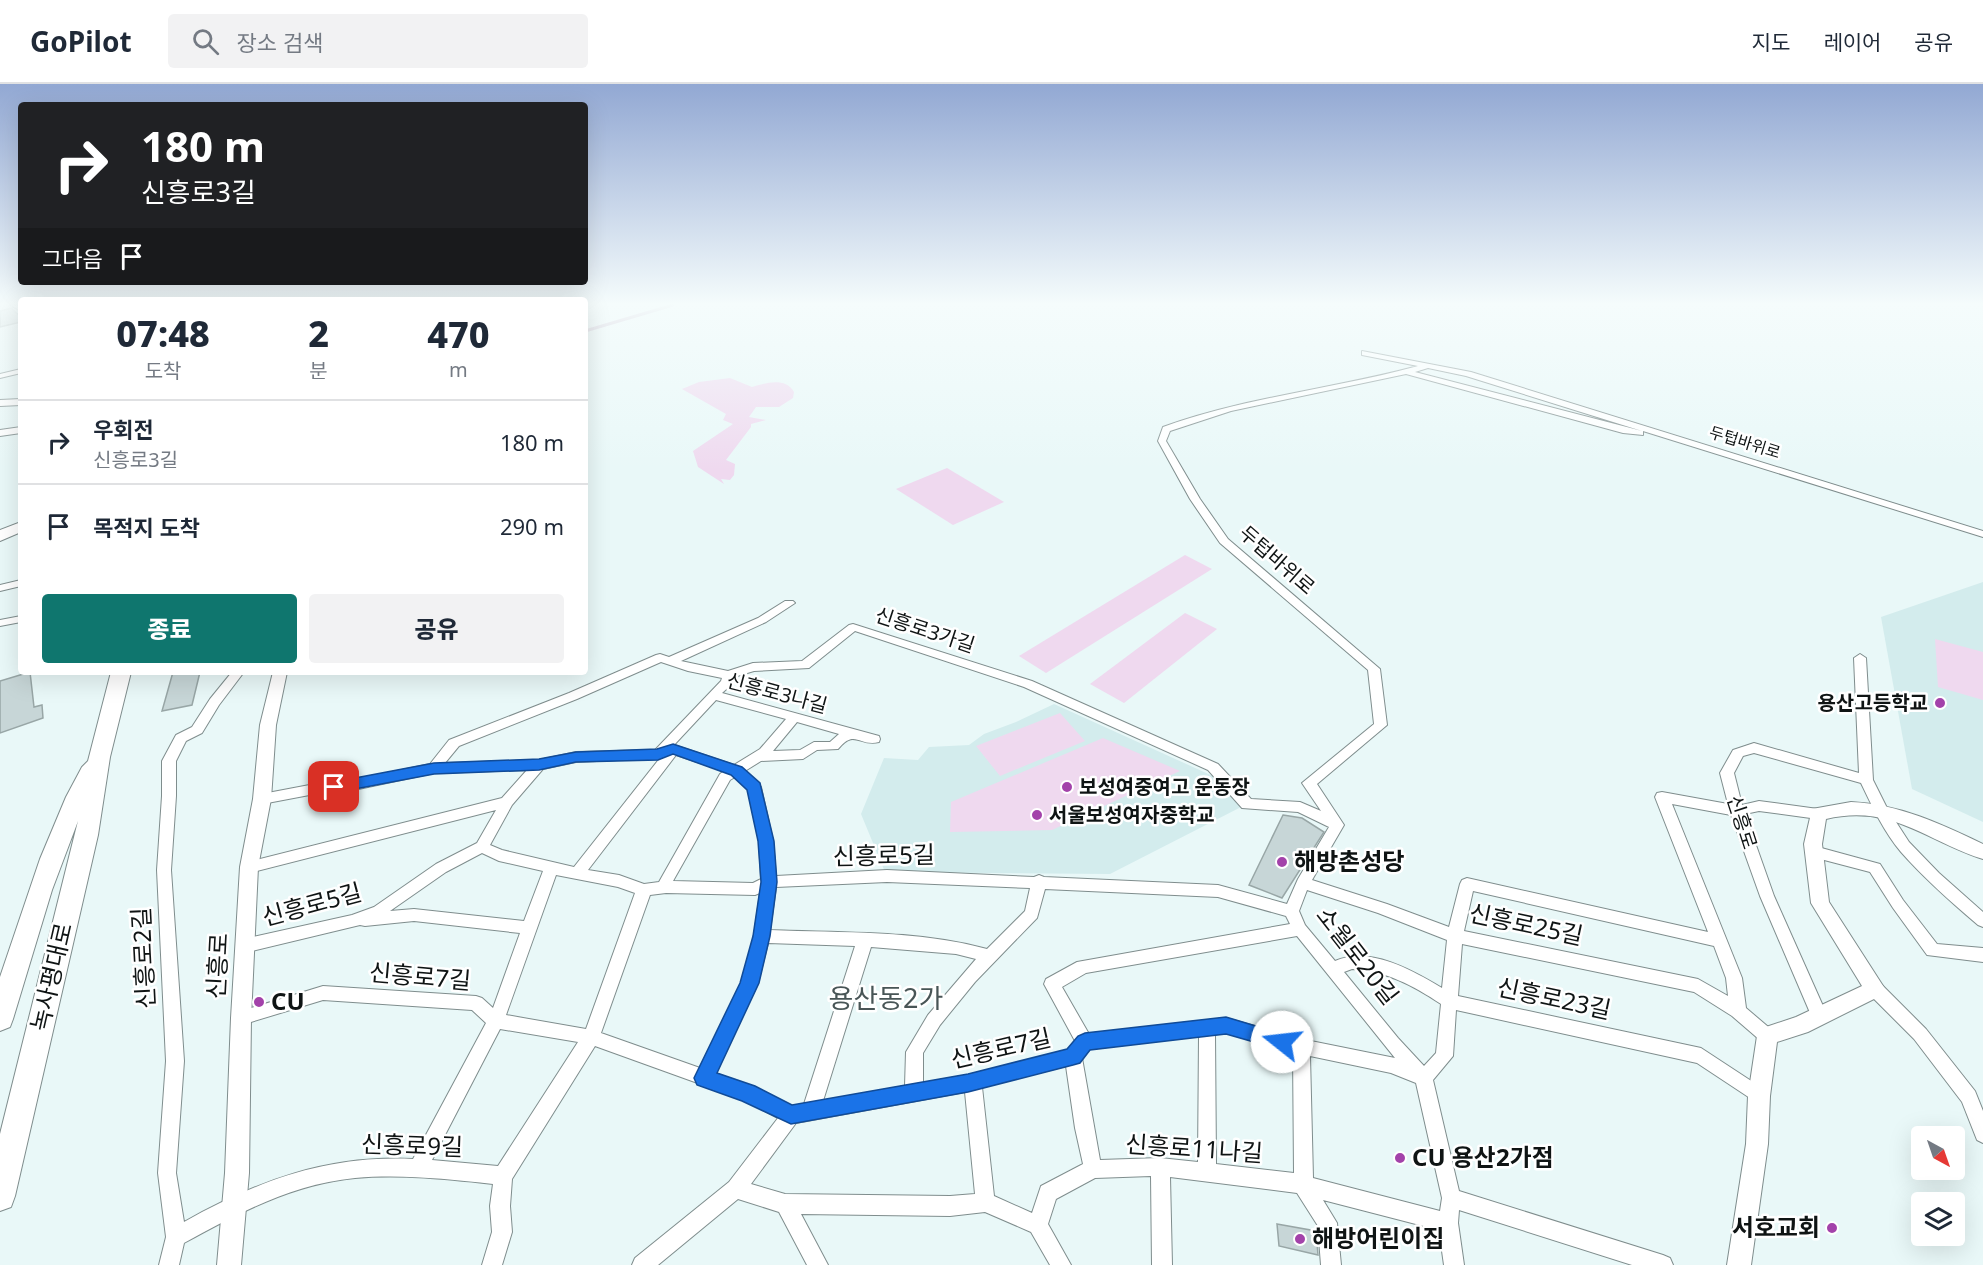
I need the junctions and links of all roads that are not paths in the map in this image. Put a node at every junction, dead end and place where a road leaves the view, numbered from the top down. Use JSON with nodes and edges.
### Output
{"nodes":[{"id":1,"x":1399,"y":360,"type":"edge"},
{"id":2,"x":1427,"y":366,"type":"junction"},
{"id":3,"x":18,"y":372,"type":"edge"},
{"id":4,"x":1407,"y":372,"type":"junction"},
{"id":5,"x":0,"y":376,"type":"edge"},
{"id":6,"x":18,"y":402,"type":"edge"},
{"id":7,"x":0,"y":403,"type":"edge"},
{"id":8,"x":18,"y":430,"type":"edge"},
{"id":9,"x":0,"y":433,"type":"edge"},
{"id":10,"x":1674,"y":437,"type":"junction"},
{"id":11,"x":18,"y":528,"type":"edge"},
{"id":12,"x":1983,"y":534,"type":"edge"},
{"id":13,"x":0,"y":536,"type":"edge"},
{"id":14,"x":18,"y":584,"type":"edge"},
{"id":15,"x":0,"y":588,"type":"edge"},
{"id":16,"x":789,"y":603,"type":"dead end"},
{"id":17,"x":18,"y":620,"type":"edge"},
{"id":18,"x":0,"y":624,"type":"edge"},
{"id":19,"x":1860,"y":658,"type":"dead end"},
{"id":20,"x":672,"y":660,"type":"junction"},
{"id":21,"x":120,"y":675,"type":"edge"},
{"id":22,"x":236,"y":675,"type":"edge"},
{"id":23,"x":279,"y":675,"type":"edge"},
{"id":24,"x":728,"y":675,"type":"junction"},
{"id":25,"x":713,"y":695,"type":"junction"},
{"id":26,"x":795,"y":717,"type":"junction"},
{"id":27,"x":853,"y":733,"type":"junction"},
{"id":28,"x":874,"y":739,"type":"dead end"},
{"id":29,"x":673,"y":749,"type":"junction"},
{"id":30,"x":658,"y":754,"type":"junction"},
{"id":31,"x":759,"y":756,"type":"junction"},
{"id":32,"x":99,"y":757,"type":"junction"},
{"id":33,"x":539,"y":765,"type":"junction"},
{"id":34,"x":434,"y":768,"type":"junction"},
{"id":35,"x":737,"y":771,"type":"junction"},
{"id":36,"x":1866,"y":780,"type":"junction"},
{"id":37,"x":262,"y":799,"type":"junction"},
{"id":38,"x":507,"y":802,"type":"junction"},
{"id":39,"x":1881,"y":810,"type":"junction"},
{"id":40,"x":1736,"y":811,"type":"junction"},
{"id":41,"x":1818,"y":814,"type":"junction"},
{"id":42,"x":1337,"y":825,"type":"junction"},
{"id":43,"x":482,"y":848,"type":"junction"},
{"id":44,"x":1814,"y":852,"type":"junction"},
{"id":45,"x":1983,"y":852,"type":"edge"},
{"id":46,"x":249,"y":867,"type":"junction"},
{"id":47,"x":551,"y":868,"type":"junction"},
{"id":48,"x":577,"y":874,"type":"junction"},
{"id":49,"x":1039,"y":881,"type":"junction"},
{"id":50,"x":769,"y":882,"type":"junction"},
{"id":51,"x":1303,"y":883,"type":"junction"},
{"id":52,"x":666,"y":887,"type":"junction"},
{"id":53,"x":644,"y":890,"type":"junction"},
{"id":54,"x":1291,"y":911,"type":"junction"},
{"id":55,"x":67,"y":912,"type":"junction"},
{"id":56,"x":353,"y":921,"type":"junction"},
{"id":57,"x":1983,"y":921,"type":"edge"},
{"id":58,"x":528,"y":928,"type":"junction"},
{"id":59,"x":1300,"y":929,"type":"junction"},
{"id":60,"x":762,"y":936,"type":"junction"},
{"id":61,"x":1455,"y":936,"type":"junction"},
{"id":62,"x":865,"y":940,"type":"junction"},
{"id":63,"x":1719,"y":941,"type":"junction"},
{"id":64,"x":244,"y":946,"type":"junction"},
{"id":65,"x":1983,"y":955,"type":"edge"},
{"id":66,"x":989,"y":956,"type":"junction"},
{"id":67,"x":1334,"y":969,"type":"junction"},
{"id":68,"x":1875,"y":989,"type":"junction"},
{"id":69,"x":1449,"y":1001,"type":"junction"},
{"id":70,"x":1738,"y":1011,"type":"junction"},
{"id":71,"x":1819,"y":1015,"type":"junction"},
{"id":72,"x":241,"y":1018,"type":"junction"},
{"id":73,"x":0,"y":1019,"type":"edge"},
{"id":74,"x":496,"y":1021,"type":"junction"},
{"id":75,"x":1207,"y":1028,"type":"junction"},
{"id":76,"x":1767,"y":1036,"type":"junction"},
{"id":77,"x":591,"y":1037,"type":"junction"},
{"id":78,"x":1085,"y":1042,"type":"junction"},
{"id":79,"x":1301,"y":1047,"type":"junction"},
{"id":80,"x":1073,"y":1056,"type":"junction"},
{"id":81,"x":704,"y":1078,"type":"junction"},
{"id":82,"x":1424,"y":1078,"type":"junction"},
{"id":83,"x":973,"y":1082,"type":"junction"},
{"id":84,"x":914,"y":1092,"type":"junction"},
{"id":85,"x":1759,"y":1096,"type":"junction"},
{"id":86,"x":811,"y":1111,"type":"junction"},
{"id":87,"x":791,"y":1115,"type":"junction"},
{"id":88,"x":1981,"y":1124,"type":"edge"},
{"id":89,"x":0,"y":1144,"type":"edge"},
{"id":90,"x":1160,"y":1167,"type":"junction"},
{"id":91,"x":418,"y":1168,"type":"junction"},
{"id":92,"x":1093,"y":1169,"type":"junction"},
{"id":93,"x":1207,"y":1173,"type":"junction"},
{"id":94,"x":503,"y":1176,"type":"junction"},
{"id":95,"x":1304,"y":1186,"type":"junction"},
{"id":96,"x":736,"y":1189,"type":"junction"},
{"id":97,"x":0,"y":1196,"type":"edge"},
{"id":98,"x":1451,"y":1198,"type":"junction"},
{"id":99,"x":986,"y":1202,"type":"junction"},
{"id":100,"x":234,"y":1204,"type":"junction"},
{"id":101,"x":785,"y":1204,"type":"junction"},
{"id":102,"x":1448,"y":1222,"type":"junction"},
{"id":103,"x":1038,"y":1225,"type":"junction"},
{"id":104,"x":176,"y":1237,"type":"junction"},
{"id":105,"x":169,"y":1265,"type":"edge"},
{"id":106,"x":229,"y":1265,"type":"edge"},
{"id":107,"x":492,"y":1265,"type":"edge"},
{"id":108,"x":642,"y":1265,"type":"edge"},
{"id":109,"x":818,"y":1265,"type":"edge"},
{"id":110,"x":1061,"y":1265,"type":"edge"},
{"id":111,"x":1162,"y":1265,"type":"edge"},
{"id":112,"x":1331,"y":1265,"type":"edge"},
{"id":113,"x":1454,"y":1265,"type":"edge"},
{"id":114,"x":1663,"y":1265,"type":"edge"},
{"id":115,"x":1739,"y":1265,"type":"edge"}],
"edges":[{"from":1,"to":2,"type":"street","name":"두텁바위로"},
{"from":2,"to":4,"type":"street","name":"두텁바위로"},
{"from":2,"to":10,"type":"street","name":"두텁바위로"},
{"from":3,"to":5,"type":"street"},
{"from":4,"to":10,"type":"street"},
{"from":4,"to":42,"type":"street","name":"두텁바위로"},
{"from":6,"to":7,"type":"street"},
{"from":8,"to":9,"type":"street"},
{"from":10,"to":12,"type":"street","name":"두텁바위로"},
{"from":11,"to":13,"type":"main road"},
{"from":14,"to":15,"type":"street"},
{"from":16,"to":20,"type":"street"},
{"from":17,"to":18,"type":"street"},
{"from":19,"to":36,"type":"street"},
{"from":20,"to":24,"type":"street","name":"신흥로3가길"},
{"from":20,"to":34,"type":"street","name":"신흥로3가길"},
{"from":21,"to":32,"type":"main road","name":"녹사평대로"},
{"from":22,"to":104,"type":"street","name":"신흥로2길"},
{"from":23,"to":37,"type":"street","name":"신흥로"},
{"from":24,"to":25,"type":"street"},
{"from":24,"to":42,"type":"street","name":"신흥로3가길"},
{"from":25,"to":26,"type":"street","name":"신흥로3나길"},
{"from":25,"to":30,"type":"street","name":"신흥로3나길"},
{"from":26,"to":27,"type":"street","name":"신흥로3나길"},
{"from":26,"to":31,"type":"street"},
{"from":27,"to":28,"type":"street","name":"신흥로3나길"},
{"from":27,"to":31,"type":"street"},
{"from":29,"to":30,"type":"street"},
{"from":29,"to":35,"type":"street"},
{"from":29,"to":48,"type":"street"},
{"from":30,"to":33,"type":"street"},
{"from":31,"to":35,"type":"street"},
{"from":32,"to":55,"type":"main road","name":"녹사평대로"},
{"from":32,"to":73,"type":"main road","name":"녹사평대로"},
{"from":33,"to":34,"type":"street"},
{"from":33,"to":38,"type":"street"},
{"from":34,"to":37,"type":"street"},
{"from":35,"to":50,"type":"street"},
{"from":35,"to":52,"type":"street"},
{"from":36,"to":39,"type":"street"},
{"from":36,"to":40,"type":"street","name":"신흥로"},
{"from":37,"to":46,"type":"street","name":"신흥로"},
{"from":38,"to":43,"type":"street"},
{"from":38,"to":46,"type":"street"},
{"from":39,"to":41,"type":"street"},
{"from":39,"to":45,"type":"street"},
{"from":39,"to":57,"type":"street"},
{"from":40,"to":41,"type":"street"},
{"from":40,"to":63,"type":"street"},
{"from":40,"to":71,"type":"street","name":"신흥로"},
{"from":41,"to":44,"type":"street"},
{"from":42,"to":51,"type":"street","name":"소월로20길"},
{"from":43,"to":47,"type":"street","name":"신흥로5길"},
{"from":43,"to":56,"type":"street","name":"신흥로5길"},
{"from":44,"to":65,"type":"street"},
{"from":44,"to":68,"type":"street"},
{"from":46,"to":64,"type":"street","name":"신흥로"},
{"from":47,"to":48,"type":"street","name":"신흥로5길"},
{"from":47,"to":58,"type":"street"},
{"from":48,"to":53,"type":"street","name":"신흥로5길"},
{"from":49,"to":50,"type":"street","name":"신흥로5길"},
{"from":49,"to":54,"type":"street","name":"신흥로5길"},
{"from":49,"to":66,"type":"street"},
{"from":50,"to":52,"type":"street","name":"신흥로5길"},
{"from":50,"to":60,"type":"street"},
{"from":51,"to":54,"type":"street","name":"소월로20길"},
{"from":51,"to":61,"type":"street","name":"신흥로25길"},
{"from":52,"to":53,"type":"street","name":"신흥로5길"},
{"from":53,"to":77,"type":"street"},
{"from":54,"to":59,"type":"street","name":"소월로20길"},
{"from":55,"to":89,"type":"main road"},
{"from":55,"to":97,"type":"main road","name":"녹사평대로"},
{"from":56,"to":58,"type":"street"},
{"from":56,"to":64,"type":"street","name":"신흥로5길"},
{"from":58,"to":74,"type":"street"},
{"from":59,"to":67,"type":"street","name":"소월로20길"},
{"from":59,"to":78,"type":"street"},
{"from":60,"to":62,"type":"street"},
{"from":60,"to":81,"type":"street"},
{"from":61,"to":63,"type":"street"},
{"from":61,"to":69,"type":"street"},
{"from":61,"to":70,"type":"street","name":"신흥로25길"},
{"from":62,"to":66,"type":"street"},
{"from":62,"to":86,"type":"street"},
{"from":63,"to":70,"type":"street"},
{"from":64,"to":72,"type":"street","name":"신흥로"},
{"from":66,"to":84,"type":"street"},
{"from":67,"to":69,"type":"street","name":"신흥로23길"},
{"from":67,"to":82,"type":"street","name":"소월로20길"},
{"from":68,"to":71,"type":"street"},
{"from":68,"to":88,"type":"street"},
{"from":69,"to":82,"type":"street"},
{"from":69,"to":85,"type":"street","name":"신흥로23길"},
{"from":70,"to":76,"type":"street","name":"신흥로25길"},
{"from":71,"to":76,"type":"street"},
{"from":72,"to":74,"type":"street","name":"신흥로7길"},
{"from":72,"to":100,"type":"street","name":"신흥로"},
{"from":74,"to":77,"type":"street","name":"신흥로7길"},
{"from":74,"to":91,"type":"street"},
{"from":75,"to":78,"type":"street"},
{"from":75,"to":79,"type":"street"},
{"from":75,"to":93,"type":"street"},
{"from":76,"to":85,"type":"street"},
{"from":77,"to":81,"type":"street","name":"신흥로7길"},
{"from":77,"to":94,"type":"street"},
{"from":78,"to":80,"type":"street","name":"신흥로7길"},
{"from":79,"to":82,"type":"street"},
{"from":79,"to":95,"type":"street"},
{"from":80,"to":83,"type":"street","name":"신흥로7길"},
{"from":80,"to":92,"type":"street"},
{"from":81,"to":87,"type":"street","name":"신흥로7길"},
{"from":82,"to":98,"type":"street","name":"소월로20길"},
{"from":83,"to":84,"type":"street","name":"신흥로7길"},
{"from":83,"to":99,"type":"street"},
{"from":84,"to":86,"type":"street","name":"신흥로7길"},
{"from":85,"to":115,"type":"street"},
{"from":86,"to":87,"type":"street","name":"신흥로7길"},
{"from":87,"to":96,"type":"street"},
{"from":90,"to":92,"type":"street","name":"신흥로11나길"},
{"from":90,"to":93,"type":"street","name":"신흥로11나길"},
{"from":90,"to":111,"type":"street"},
{"from":91,"to":94,"type":"street","name":"신흥로9길"},
{"from":91,"to":100,"type":"street","name":"신흥로9길"},
{"from":92,"to":103,"type":"street","name":"신흥로11나길"},
{"from":93,"to":95,"type":"street","name":"신흥로11나길"},
{"from":94,"to":107,"type":"street"},
{"from":95,"to":102,"type":"street","name":"신흥로11나길"},
{"from":95,"to":112,"type":"street"},
{"from":96,"to":101,"type":"street"},
{"from":96,"to":108,"type":"street"},
{"from":98,"to":102,"type":"street","name":"소월로20길"},
{"from":98,"to":114,"type":"street"},
{"from":99,"to":101,"type":"street"},
{"from":99,"to":103,"type":"street"},
{"from":100,"to":104,"type":"street","name":"신흥로9길"},
{"from":100,"to":106,"type":"street","name":"신흥로"},
{"from":101,"to":109,"type":"street"},
{"from":102,"to":113,"type":"street","name":"소월로20길"},
{"from":103,"to":110,"type":"street"},
{"from":104,"to":105,"type":"street","name":"신흥로2길"}]}
